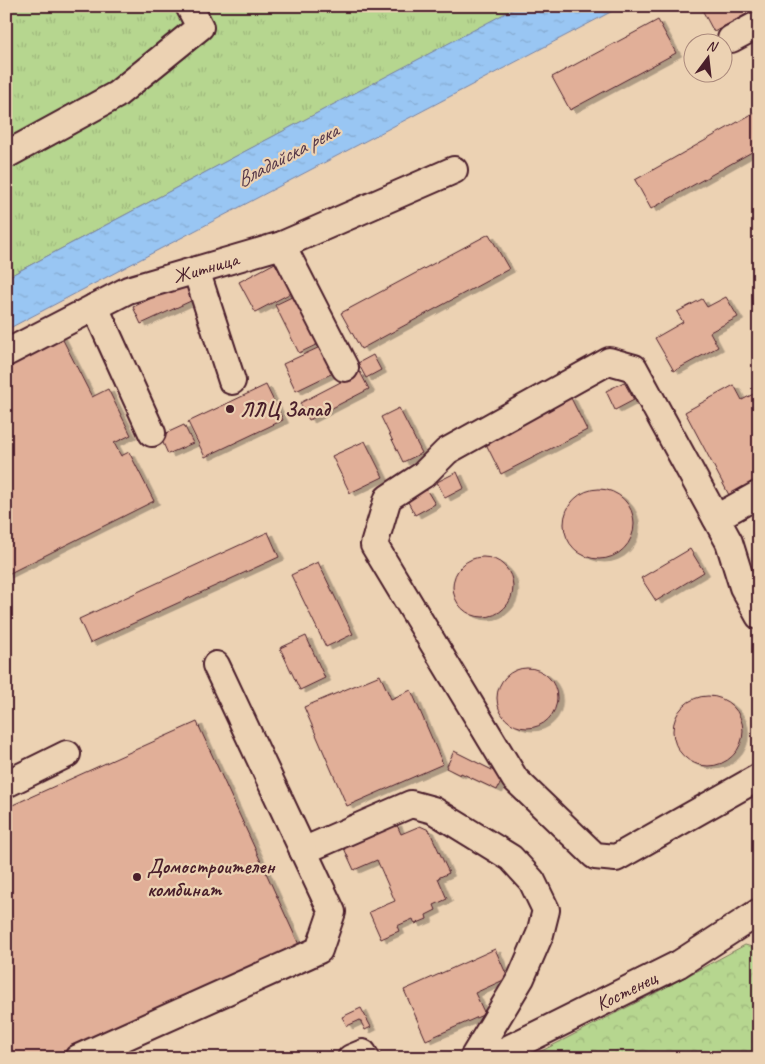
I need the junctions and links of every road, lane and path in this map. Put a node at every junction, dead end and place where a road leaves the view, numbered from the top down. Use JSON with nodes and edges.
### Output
{"nodes":[{"id":1,"x":189,"y":6,"type":"edge"},
{"id":2,"x":759,"y":24,"type":"edge"},
{"id":3,"x":732,"y":38,"type":"edge"},
{"id":4,"x":6,"y":155,"type":"edge"},
{"id":5,"x":454,"y":170,"type":"dead end"},
{"id":6,"x":282,"y":246,"type":"junction"},
{"id":7,"x":196,"y":270,"type":"junction"},
{"id":8,"x":95,"y":307,"type":"junction"},
{"id":9,"x":6,"y":353,"type":"edge"},
{"id":10,"x":345,"y":368,"type":"dead end"},
{"id":11,"x":232,"y":381,"type":"dead end"},
{"id":12,"x":152,"y":433,"type":"dead end"},
{"id":13,"x":759,"y":494,"type":"edge"},
{"id":14,"x":716,"y":518,"type":"junction"},
{"id":15,"x":759,"y":616,"type":"edge"},
{"id":16,"x":216,"y":664,"type":"dead end"},
{"id":17,"x":67,"y":754,"type":"dead end"},
{"id":18,"x":759,"y":777,"type":"edge"},
{"id":19,"x":6,"y":784,"type":"edge"},
{"id":20,"x":303,"y":851,"type":"junction"},
{"id":21,"x":759,"y":912,"type":"edge"},
{"id":22,"x":78,"y":1058,"type":"edge"},
{"id":23,"x":351,"y":1058,"type":"edge"},
{"id":24,"x":366,"y":1058,"type":"edge"},
{"id":25,"x":474,"y":1058,"type":"edge"},
{"id":26,"x":490,"y":1058,"type":"edge"}],
"edges":[{"from":1,"to":4,"type":"street"},
{"from":2,"to":3,"type":"street"},
{"from":5,"to":6,"type":"street","name":"Житница"},
{"from":6,"to":7,"type":"street","name":"Житница"},
{"from":6,"to":10,"type":"street"},
{"from":7,"to":8,"type":"street","name":"Житница"},
{"from":7,"to":11,"type":"street"},
{"from":8,"to":9,"type":"street","name":"Житница"},
{"from":8,"to":12,"type":"street"},
{"from":13,"to":14,"type":"street"},
{"from":14,"to":15,"type":"street"},
{"from":14,"to":18,"type":"street"},
{"from":16,"to":20,"type":"street"},
{"from":17,"to":19,"type":"street"},
{"from":20,"to":22,"type":"street"},
{"from":20,"to":25,"type":"street"},
{"from":21,"to":26,"type":"street","name":"Костенец"},
{"from":23,"to":24,"type":"street"}]}
